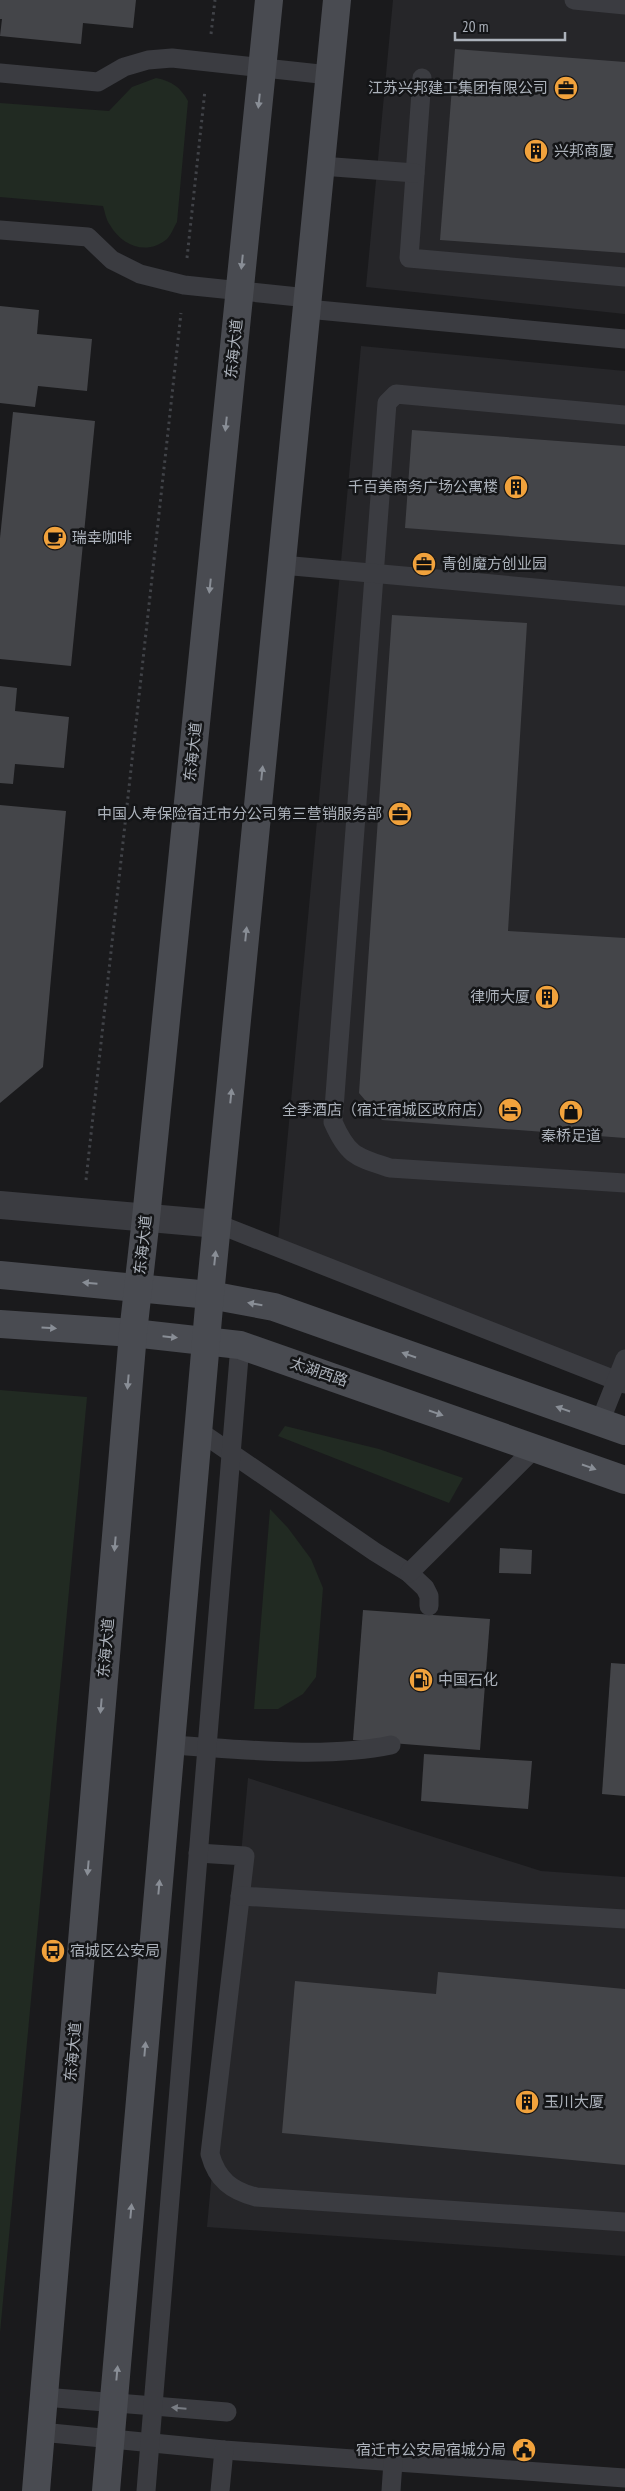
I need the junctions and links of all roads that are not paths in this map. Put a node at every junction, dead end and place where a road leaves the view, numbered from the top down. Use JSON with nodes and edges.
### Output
{"nodes":[{"id":1,"x":269,"y":0,"type":"edge"},
{"id":2,"x":337,"y":0,"type":"edge"},
{"id":3,"x":574,"y":0,"type":"edge"},
{"id":4,"x":625,"y":5,"type":"edge"},
{"id":5,"x":262,"y":67,"type":"junction"},
{"id":6,"x":0,"y":73,"type":"edge"},
{"id":7,"x":329,"y":74,"type":"junction"},
{"id":8,"x":422,"y":78,"type":"dead end"},
{"id":9,"x":321,"y":166,"type":"junction"},
{"id":10,"x":415,"y":173,"type":"junction"},
{"id":11,"x":0,"y":230,"type":"edge"},
{"id":12,"x":625,"y":277,"type":"edge"},
{"id":13,"x":240,"y":291,"type":"junction"},
{"id":14,"x":307,"y":304,"type":"junction"},
{"id":15,"x":625,"y":338,"type":"edge"},
{"id":16,"x":625,"y":415,"type":"edge"},
{"id":17,"x":282,"y":566,"type":"junction"},
{"id":18,"x":373,"y":574,"type":"junction"},
{"id":19,"x":625,"y":596,"type":"edge"},
{"id":20,"x":625,"y":1183,"type":"edge"},
{"id":21,"x":0,"y":1205,"type":"edge"},
{"id":22,"x":146,"y":1218,"type":"junction"},
{"id":23,"x":218,"y":1224,"type":"junction"},
{"id":24,"x":0,"y":1274,"type":"edge"},
{"id":25,"x":139,"y":1287,"type":"junction"},
{"id":26,"x":210,"y":1296,"type":"junction"},
{"id":27,"x":0,"y":1324,"type":"edge"},
{"id":28,"x":132,"y":1333,"type":"junction"},
{"id":29,"x":206,"y":1341,"type":"junction"},
{"id":30,"x":240,"y":1345,"type":"junction"},
{"id":31,"x":625,"y":1359,"type":"edge"},
{"id":32,"x":621,"y":1382,"type":"edge"},
{"id":33,"x":612,"y":1426,"type":"edge"},
{"id":34,"x":199,"y":1431,"type":"junction"},
{"id":35,"x":535,"y":1448,"type":"junction"},
{"id":36,"x":231,"y":1453,"type":"junction"},
{"id":37,"x":625,"y":1480,"type":"edge"},
{"id":38,"x":409,"y":1573,"type":"junction"},
{"id":39,"x":429,"y":1606,"type":"dead end"},
{"id":40,"x":172,"y":1745,"type":"junction"},
{"id":41,"x":391,"y":1745,"type":"dead end"},
{"id":42,"x":207,"y":1747,"type":"junction"},
{"id":43,"x":198,"y":1853,"type":"junction"},
{"id":44,"x":240,"y":1896,"type":"junction"},
{"id":45,"x":625,"y":1919,"type":"edge"},
{"id":46,"x":625,"y":2222,"type":"edge"},
{"id":47,"x":44,"y":2397,"type":"junction"},
{"id":48,"x":114,"y":2402,"type":"junction"},
{"id":49,"x":153,"y":2406,"type":"junction"},
{"id":50,"x":227,"y":2412,"type":"dead end"},
{"id":51,"x":41,"y":2432,"type":"junction"},
{"id":52,"x":111,"y":2439,"type":"junction"},
{"id":53,"x":150,"y":2443,"type":"junction"},
{"id":54,"x":224,"y":2450,"type":"junction"},
{"id":55,"x":393,"y":2462,"type":"junction"},
{"id":56,"x":621,"y":2482,"type":"edge"},
{"id":57,"x":36,"y":2491,"type":"edge"},
{"id":58,"x":106,"y":2491,"type":"edge"},
{"id":59,"x":146,"y":2491,"type":"edge"},
{"id":60,"x":220,"y":2491,"type":"edge"},
{"id":61,"x":391,"y":2491,"type":"edge"}],
"edges":[{"from":1,"to":5,"type":"street","name":"东海大道"},
{"from":2,"to":7,"type":"street"},
{"from":3,"to":4,"type":"lane"},
{"from":5,"to":6,"type":"lane"},
{"from":5,"to":7,"type":"lane"},
{"from":5,"to":13,"type":"street","name":"东海大道","one_way":true},
{"from":7,"to":9,"type":"street"},
{"from":8,"to":10,"type":"lane"},
{"from":9,"to":10,"type":"lane"},
{"from":9,"to":14,"type":"street"},
{"from":10,"to":12,"type":"lane"},
{"from":11,"to":13,"type":"lane"},
{"from":13,"to":14,"type":"lane"},
{"from":13,"to":22,"type":"street","name":"东海大道","one_way":true},
{"from":14,"to":15,"type":"lane"},
{"from":14,"to":17,"type":"street"},
{"from":16,"to":18,"type":"lane"},
{"from":17,"to":18,"type":"lane"},
{"from":23,"to":17,"type":"street","one_way":true},
{"from":18,"to":19,"type":"lane"},
{"from":18,"to":20,"type":"lane"},
{"from":21,"to":22,"type":"street"},
{"from":22,"to":23,"type":"street"},
{"from":22,"to":25,"type":"street","name":"东海大道"},
{"from":26,"to":23,"type":"street","one_way":true},
{"from":23,"to":32,"type":"lane"},
{"from":25,"to":24,"type":"street","one_way":true},
{"from":25,"to":26,"type":"street"},
{"from":25,"to":28,"type":"street","name":"东海大道"},
{"from":26,"to":29,"type":"street"},
{"from":33,"to":26,"type":"street","one_way":true},
{"from":27,"to":28,"type":"street","name":"太湖西路","one_way":true},
{"from":28,"to":29,"type":"street","name":"太湖西路","one_way":true},
{"from":28,"to":47,"type":"street","name":"东海大道","one_way":true},
{"from":29,"to":30,"type":"street","name":"太湖西路"},
{"from":29,"to":34,"type":"street"},
{"from":30,"to":35,"type":"street","name":"太湖西路","one_way":true},
{"from":30,"to":36,"type":"lane"},
{"from":31,"to":32,"type":"lane"},
{"from":32,"to":33,"type":"lane"},
{"from":34,"to":36,"type":"lane"},
{"from":34,"to":40,"type":"street"},
{"from":35,"to":37,"type":"street","name":"太湖西路","one_way":true},
{"from":35,"to":38,"type":"lane"},
{"from":36,"to":38,"type":"lane"},
{"from":36,"to":42,"type":"lane"},
{"from":38,"to":39,"type":"lane"},
{"from":40,"to":42,"type":"lane"},
{"from":48,"to":40,"type":"street","one_way":true},
{"from":41,"to":42,"type":"lane"},
{"from":42,"to":43,"type":"lane"},
{"from":43,"to":44,"type":"lane"},
{"from":43,"to":49,"type":"lane"},
{"from":44,"to":45,"type":"lane"},
{"from":44,"to":46,"type":"lane"},
{"from":47,"to":48,"type":"lane"},
{"from":47,"to":51,"type":"street","name":"东海大道"},
{"from":48,"to":49,"type":"lane"},
{"from":48,"to":52,"type":"street"},
{"from":50,"to":49,"type":"lane","one_way":true},
{"from":49,"to":53,"type":"lane"},
{"from":51,"to":52,"type":"lane"},
{"from":51,"to":57,"type":"street","name":"东海大道"},
{"from":52,"to":53,"type":"lane"},
{"from":52,"to":58,"type":"street"},
{"from":53,"to":54,"type":"lane"},
{"from":53,"to":59,"type":"lane"},
{"from":54,"to":55,"type":"lane"},
{"from":54,"to":60,"type":"lane"},
{"from":55,"to":56,"type":"lane"},
{"from":55,"to":61,"type":"lane"}]}
